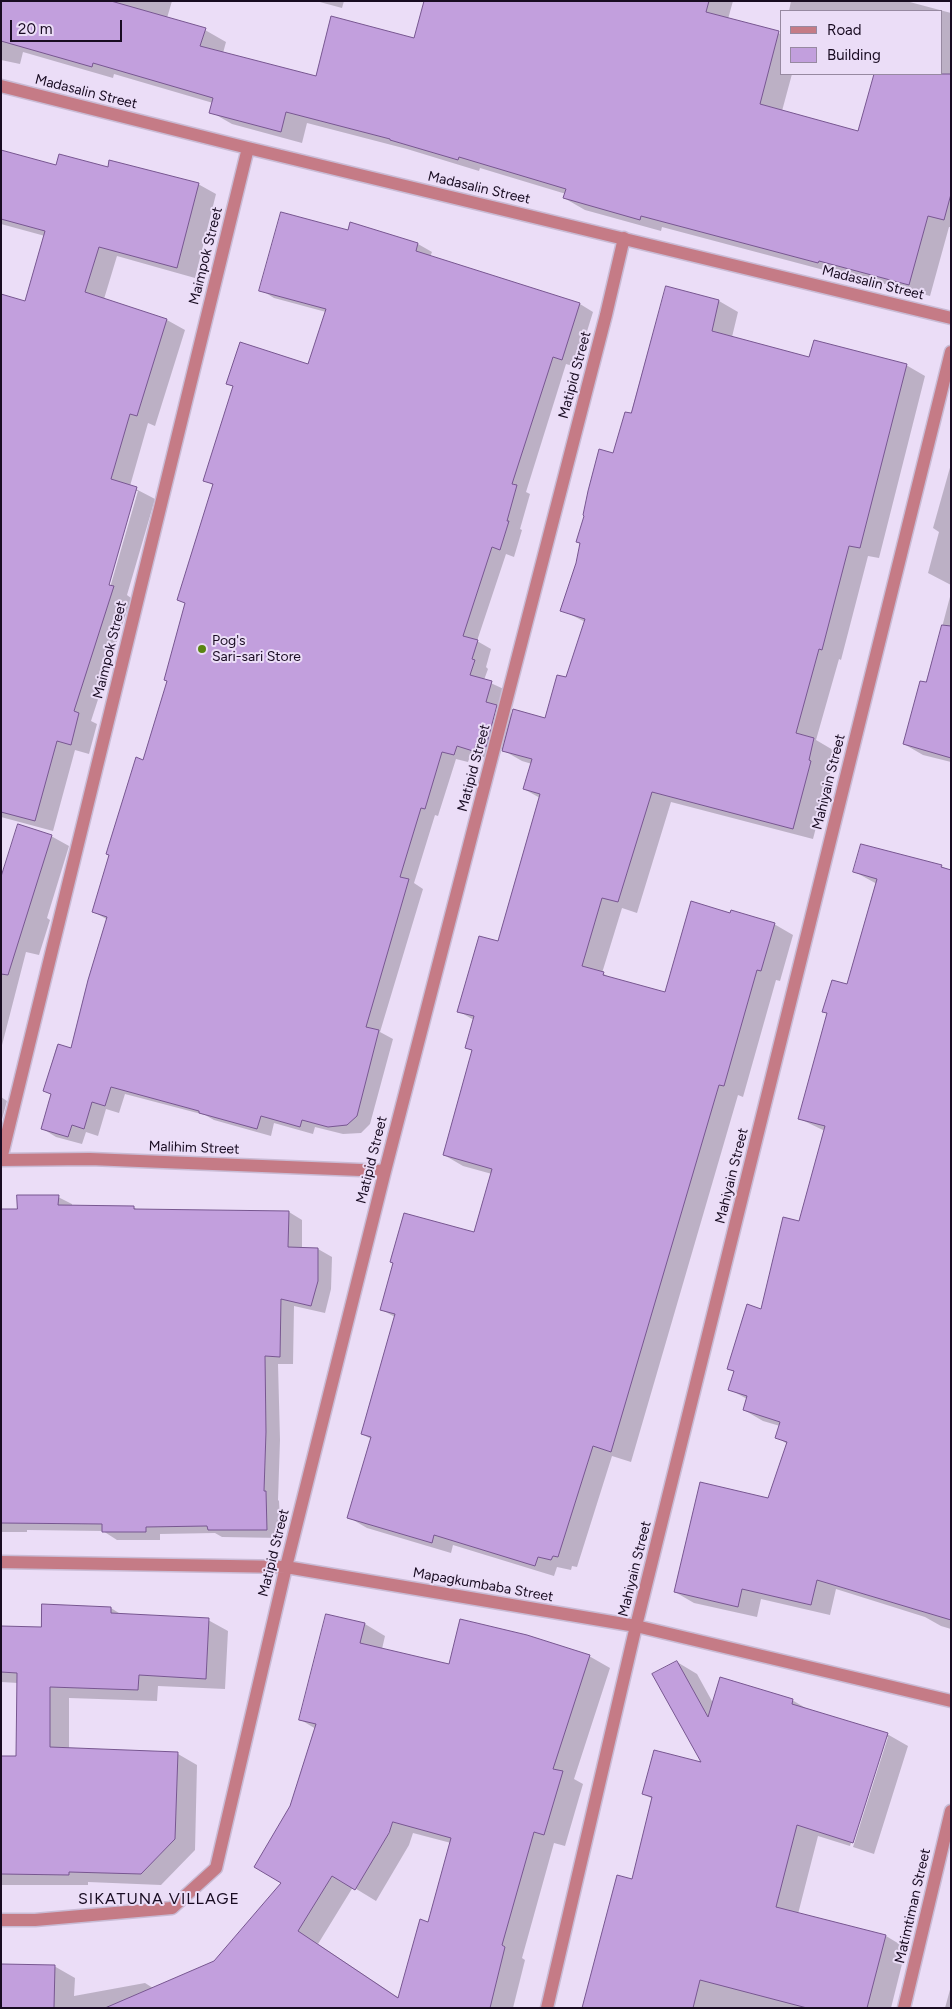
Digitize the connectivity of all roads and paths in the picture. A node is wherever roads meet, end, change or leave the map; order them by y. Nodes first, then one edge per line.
1 (1, 86) edge
2 (248, 148) junction
3 (624, 238) junction
4 (951, 318) edge
5 (951, 352) edge
6 (1, 1160) edge
7 (385, 1171) junction
8 (1, 1562) edge
9 (286, 1567) junction
10 (636, 1626) junction
11 (951, 1701) edge
12 (951, 1811) edge
13 (1, 1920) edge
14 (547, 2008) edge
15 (904, 2008) edge

1 - 2 street, Madasalin Street
2 - 3 street, Madasalin Street
2 - 6 street, Maimpok Street
3 - 4 street, Madasalin Street
3 - 7 street, Matipid Street
5 - 10 street, Mahiyain Street
6 - 7 street, Malihim Street
7 - 9 street, Matipid Street
8 - 9 street, Mapagkumbaba Street
9 - 10 street, Mapagkumbaba Street
9 - 13 street, Matipid Street
10 - 11 street, Mapagkumbaba Street
10 - 14 street, Mahiyain Street
12 - 15 street, Matimtiman Street

